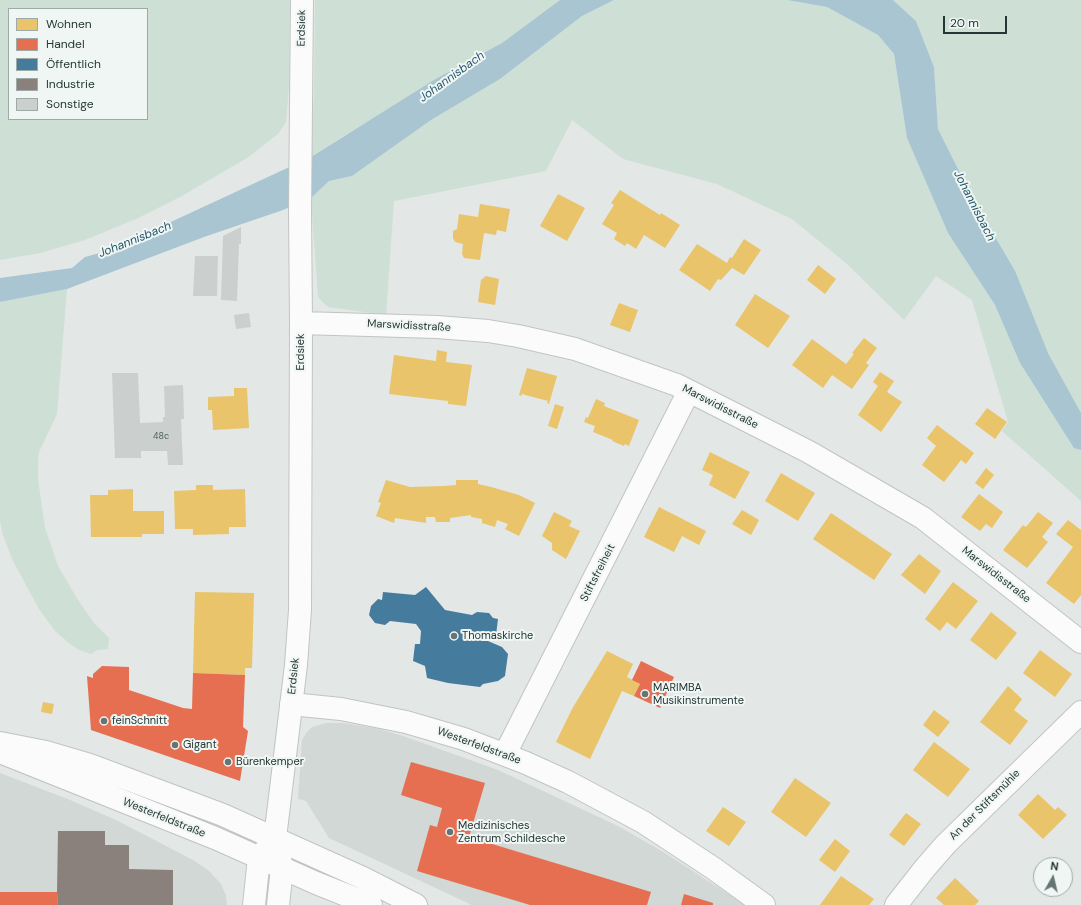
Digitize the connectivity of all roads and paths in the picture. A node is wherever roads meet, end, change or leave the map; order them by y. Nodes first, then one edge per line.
1 (302, 0) edge
2 (301, 323) junction
3 (689, 391) junction
4 (1081, 642) edge
5 (291, 704) junction
6 (1081, 712) edge
7 (0, 743) edge
8 (0, 752) edge
9 (505, 754) junction
10 (275, 838) junction
11 (259, 858) junction
12 (282, 868) junction
13 (254, 905) edge
14 (278, 905) edge
15 (366, 905) edge
16 (416, 905) edge
17 (764, 905) edge
18 (896, 905) edge

1 - 2 street, Erdsiek
2 - 3 street, Marswidisstraße
2 - 5 street, Erdsiek
3 - 4 street, Marswidisstraße
3 - 9 street, Stiftsfreiheit
5 - 9 street, Westerfeldstraße
5 - 10 street
6 - 18 street, An der Stiftsmühle
7 - 10 street, Westerfeldstraße
8 - 11 street, Westerfeldstraße
9 - 17 street, Westerfeldstraße
10 - 11 street
10 - 12 street
10 - 16 street, Westerfeldstraße
11 - 12 street, Westerfeldstraße
11 - 13 street
12 - 14 street
12 - 15 street, Westerfeldstraße

